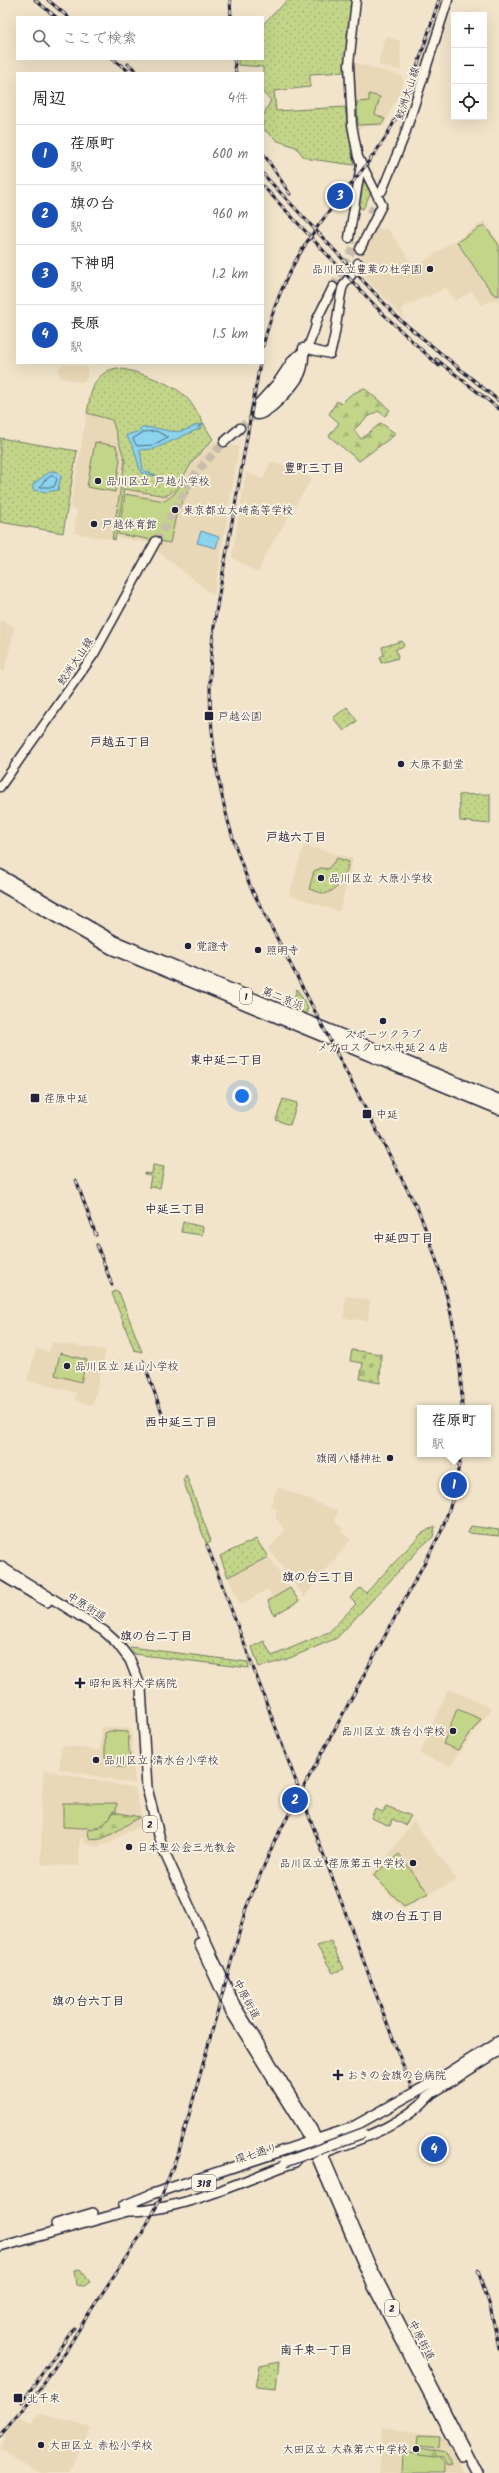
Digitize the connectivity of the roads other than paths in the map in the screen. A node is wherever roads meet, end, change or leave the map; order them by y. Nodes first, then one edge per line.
1 (356, 0) edge
2 (448, 0) edge
3 (361, 165) junction
4 (382, 191) tunnel mouth
5 (370, 214) tunnel mouth
6 (355, 243) junction
7 (358, 263) dead end
8 (333, 287) tunnel mouth
9 (303, 351) junction
10 (260, 410) tunnel mouth
11 (240, 428) tunnel mouth
12 (224, 442) tunnel mouth
13 (156, 541) tunnel mouth
14 (0, 787) edge
15 (0, 875) edge
16 (0, 885) edge
17 (499, 1100) edge
18 (499, 1109) edge
19 (0, 1566) edge
20 (0, 1574) edge
21 (499, 2041) edge
22 (499, 2051) edge
23 (435, 2081) junction
24 (430, 2095) junction
25 (362, 2131) junction
26 (313, 2141) junction
27 (319, 2154) junction
28 (127, 2208) junction
29 (0, 2241) edge
30 (0, 2247) edge
31 (471, 2473) edge
32 (477, 2473) edge

1 - 3 main road
2 - 4 main road, 鮫洲大山線
3 - 6 main road
3 - 6 main road
5 - 6 main road
7 - 9 main road
8 - 9 main road
9 - 9 main road
9 - 10 main road
11 - 12 main road
13 - 14 main road, 鮫洲大山線
15 - 17 highway, 第二京浜 / 1
16 - 18 highway, 第二京浜 / 1
19 - 26 main road, 中原街道 / 2
20 - 26 main road, 中原街道 / 2
21 - 23 main road, 環七通り / 318
22 - 24 main road, 環七通り / 318
23 - 25 main road, 環七通り / 318
23 - 26 main road
24 - 25 main road, 環七通り / 318
24 - 27 main road
25 - 28 main road, 環七通り / 318, bridge
26 - 27 main road, 中原街道 / 2
26 - 28 main road
27 - 28 main road
27 - 31 main road, 中原街道 / 2
27 - 32 main road, 中原街道 / 2
28 - 29 main road, 環七通り / 318
28 - 30 main road, 環七通り / 318

